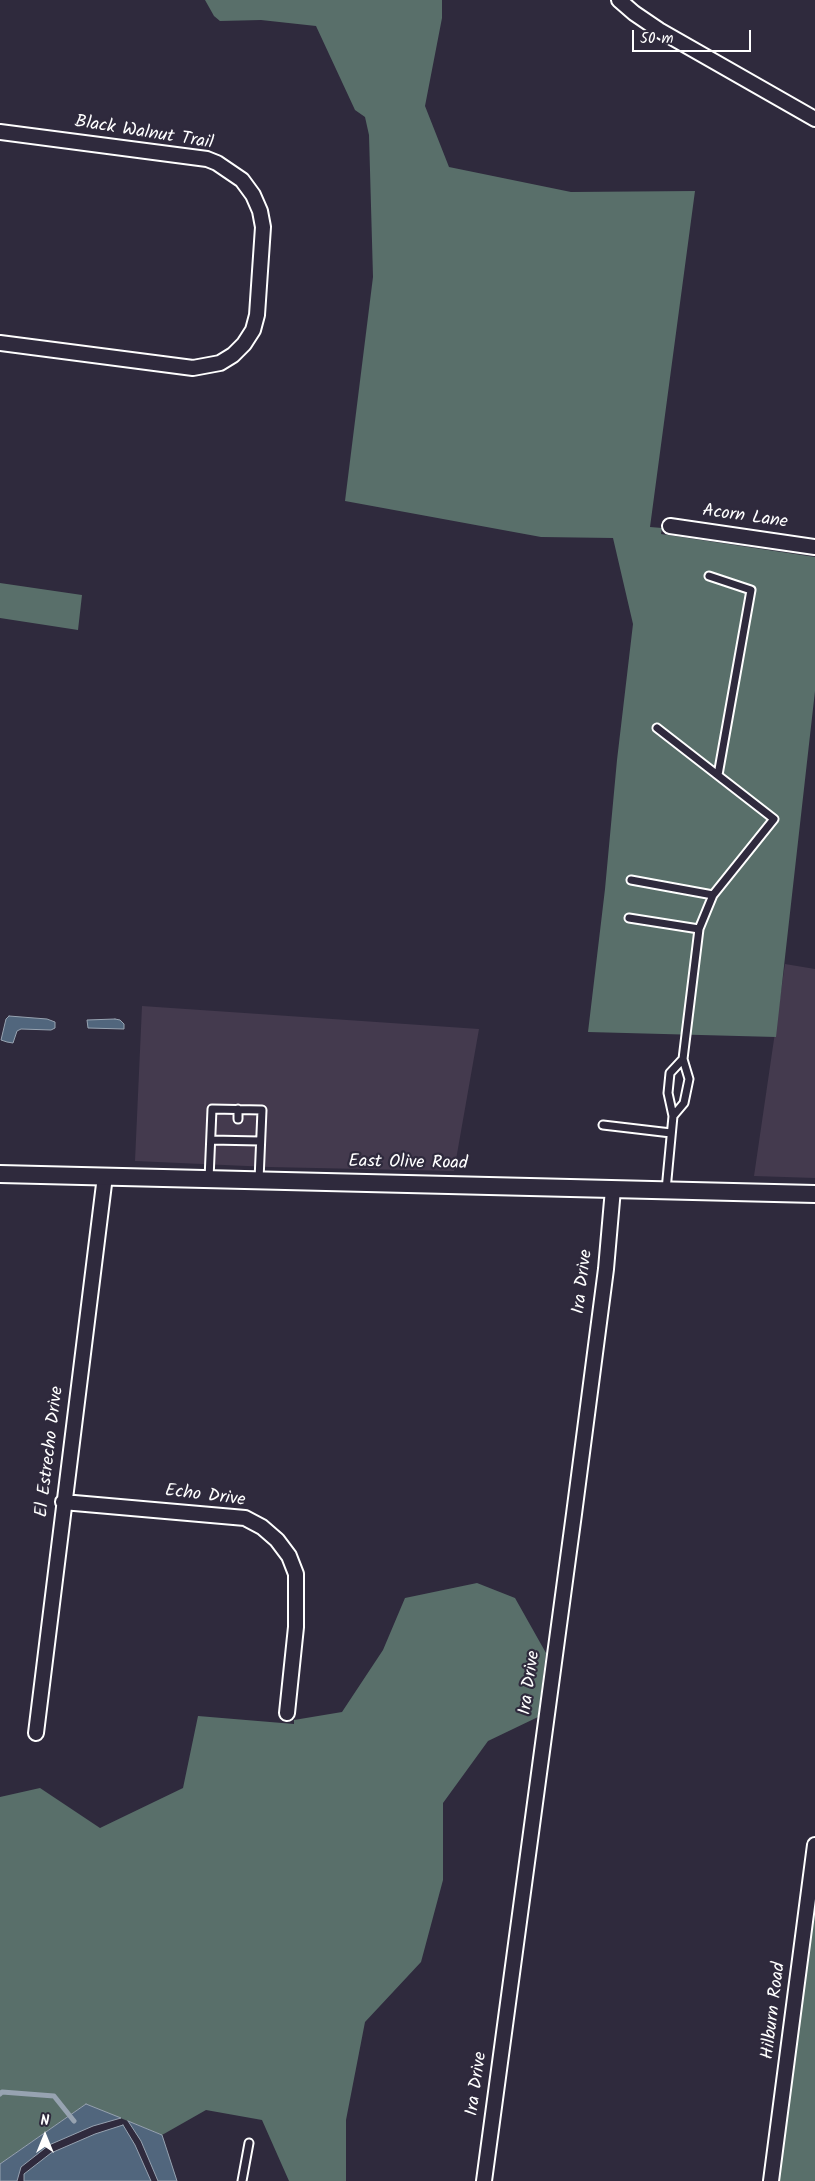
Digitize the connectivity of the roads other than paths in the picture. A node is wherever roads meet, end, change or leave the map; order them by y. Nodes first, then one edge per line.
1 (619, 0) edge
2 (815, 119) edge
3 (0, 132) edge
4 (0, 343) edge
5 (670, 526) dead end
6 (815, 547) edge
7 (710, 576) dead end
8 (657, 728) dead end
9 (718, 775) junction
10 (631, 880) dead end
11 (713, 895) junction
12 (630, 918) dead end
13 (698, 929) junction
14 (683, 1059) junction
15 (238, 1110) junction
16 (673, 1116) junction
17 (238, 1119) dead end
18 (603, 1125) dead end
19 (237, 1132) dead end
20 (671, 1133) junction
21 (211, 1140) junction
22 (237, 1141) junction
23 (260, 1141) junction
24 (0, 1174) edge
25 (105, 1176) junction
26 (209, 1179) junction
27 (259, 1180) junction
28 (613, 1189) junction
29 (666, 1191) junction
30 (815, 1194) edge
31 (63, 1502) junction
32 (287, 1713) dead end
33 (36, 1733) dead end
34 (815, 1845) edge
35 (249, 2143) dead end
36 (242, 2181) edge
37 (484, 2181) edge
38 (771, 2181) edge

1 - 2 street
3 - 4 street, Black Walnut Trail
5 - 6 street, Acorn Lane
7 - 9 lane
8 - 9 lane
9 - 11 lane
10 - 11 lane
11 - 13 lane
12 - 13 lane
13 - 14 lane
14 - 16 lane
14 - 16 lane
15 - 17 lane
15 - 21 lane
15 - 23 lane
16 - 20 lane
18 - 20 lane
19 - 22 lane
20 - 29 lane
21 - 22 lane
21 - 26 lane
22 - 23 lane
23 - 27 lane
24 - 25 street, East Olive Road
25 - 26 street, East Olive Road
25 - 31 street, El Estrecho Drive
26 - 27 street, East Olive Road
27 - 28 street, East Olive Road
28 - 29 street, East Olive Road
28 - 37 street, Ira Drive
29 - 30 street, East Olive Road
31 - 32 street, Echo Drive
31 - 33 street, El Estrecho Drive
34 - 38 street, Hilburn Road
35 - 36 lane

